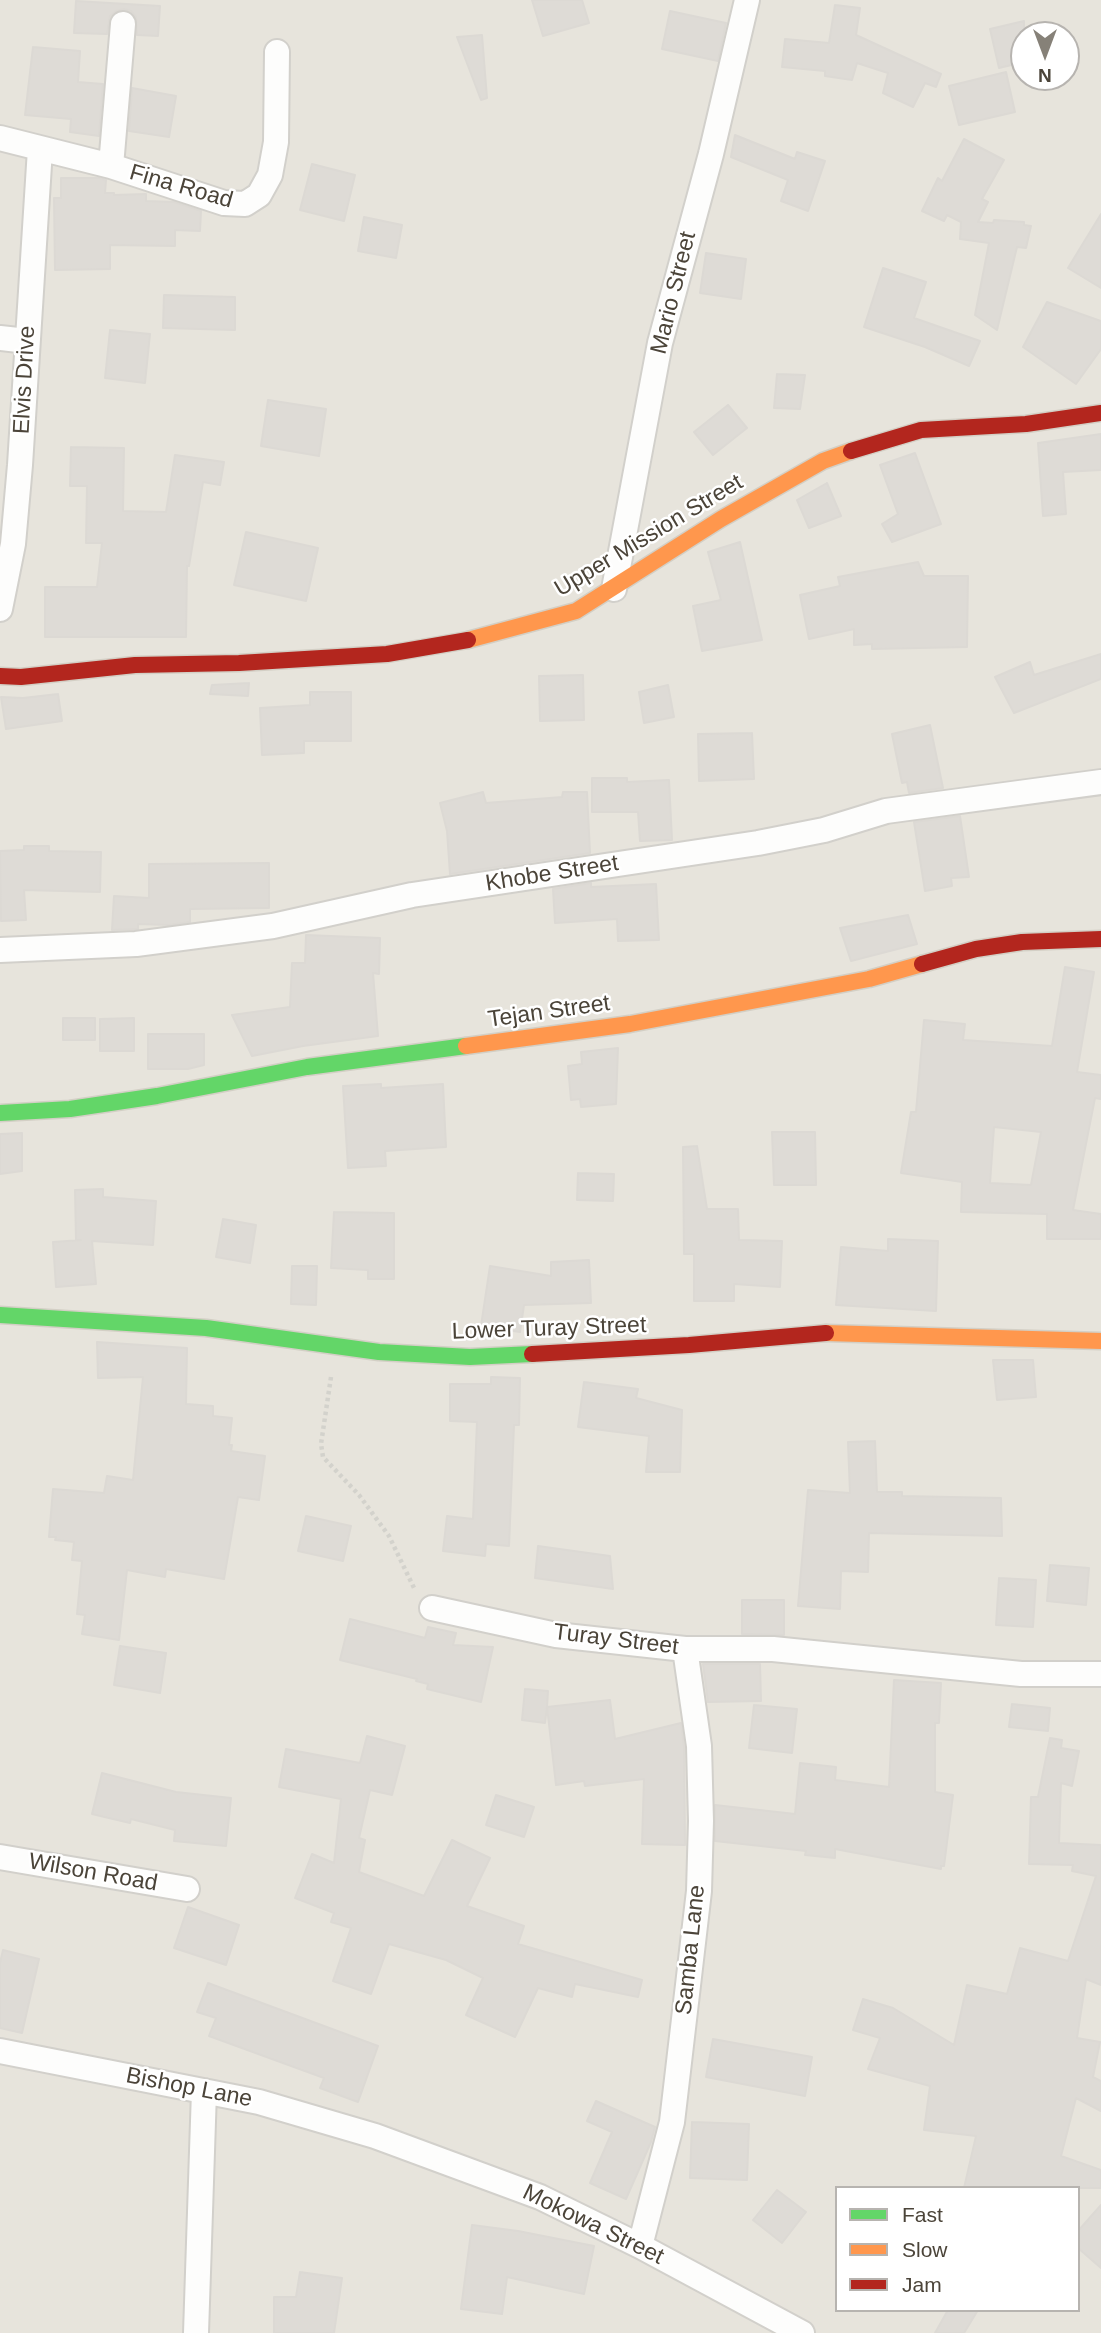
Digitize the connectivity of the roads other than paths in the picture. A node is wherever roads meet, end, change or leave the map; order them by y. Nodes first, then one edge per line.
1 (747, 0) edge
2 (123, 24) dead end
3 (277, 52) dead end
4 (0, 138) edge
5 (40, 149) junction
6 (111, 166) junction
7 (0, 338) edge
8 (27, 341) junction
9 (1101, 413) edge
10 (614, 589) junction
11 (0, 610) edge
12 (0, 676) edge
13 (1101, 782) edge
14 (1101, 939) edge
15 (0, 950) edge
16 (0, 1113) edge
17 (0, 1315) edge
18 (1101, 1340) edge
19 (432, 1608) road end
20 (685, 1649) junction
21 (1101, 1674) edge
22 (0, 1857) edge
23 (187, 1889) dead end
24 (0, 2052) edge
25 (204, 2091) junction
26 (375, 2136) joint
27 (640, 2246) junction
28 (196, 2333) edge
29 (802, 2333) edge

1 - 10 street, Mario Street
2 - 6 street
3 - 6 street, Fina Road
4 - 5 street, Fina Road
5 - 6 street, Fina Road
5 - 8 street, Elvis Drive
7 - 8 street
8 - 11 street, Elvis Drive
9 - 10 street, Upper Mission Street
10 - 12 street, Upper Mission Street
13 - 15 street, Khobe Street
14 - 16 street, Tejan Street
17 - 18 street, Lower Turay Street
19 - 20 street, Turay Street
20 - 21 street, Turay Street
20 - 27 street, Samba Lane
22 - 23 street, Wilson Road
24 - 25 street, Bishop Lane
25 - 26 street, Bishop Lane
25 - 28 street
26 - 27 street, Mokowa Street
27 - 29 street, Mokowa Street

